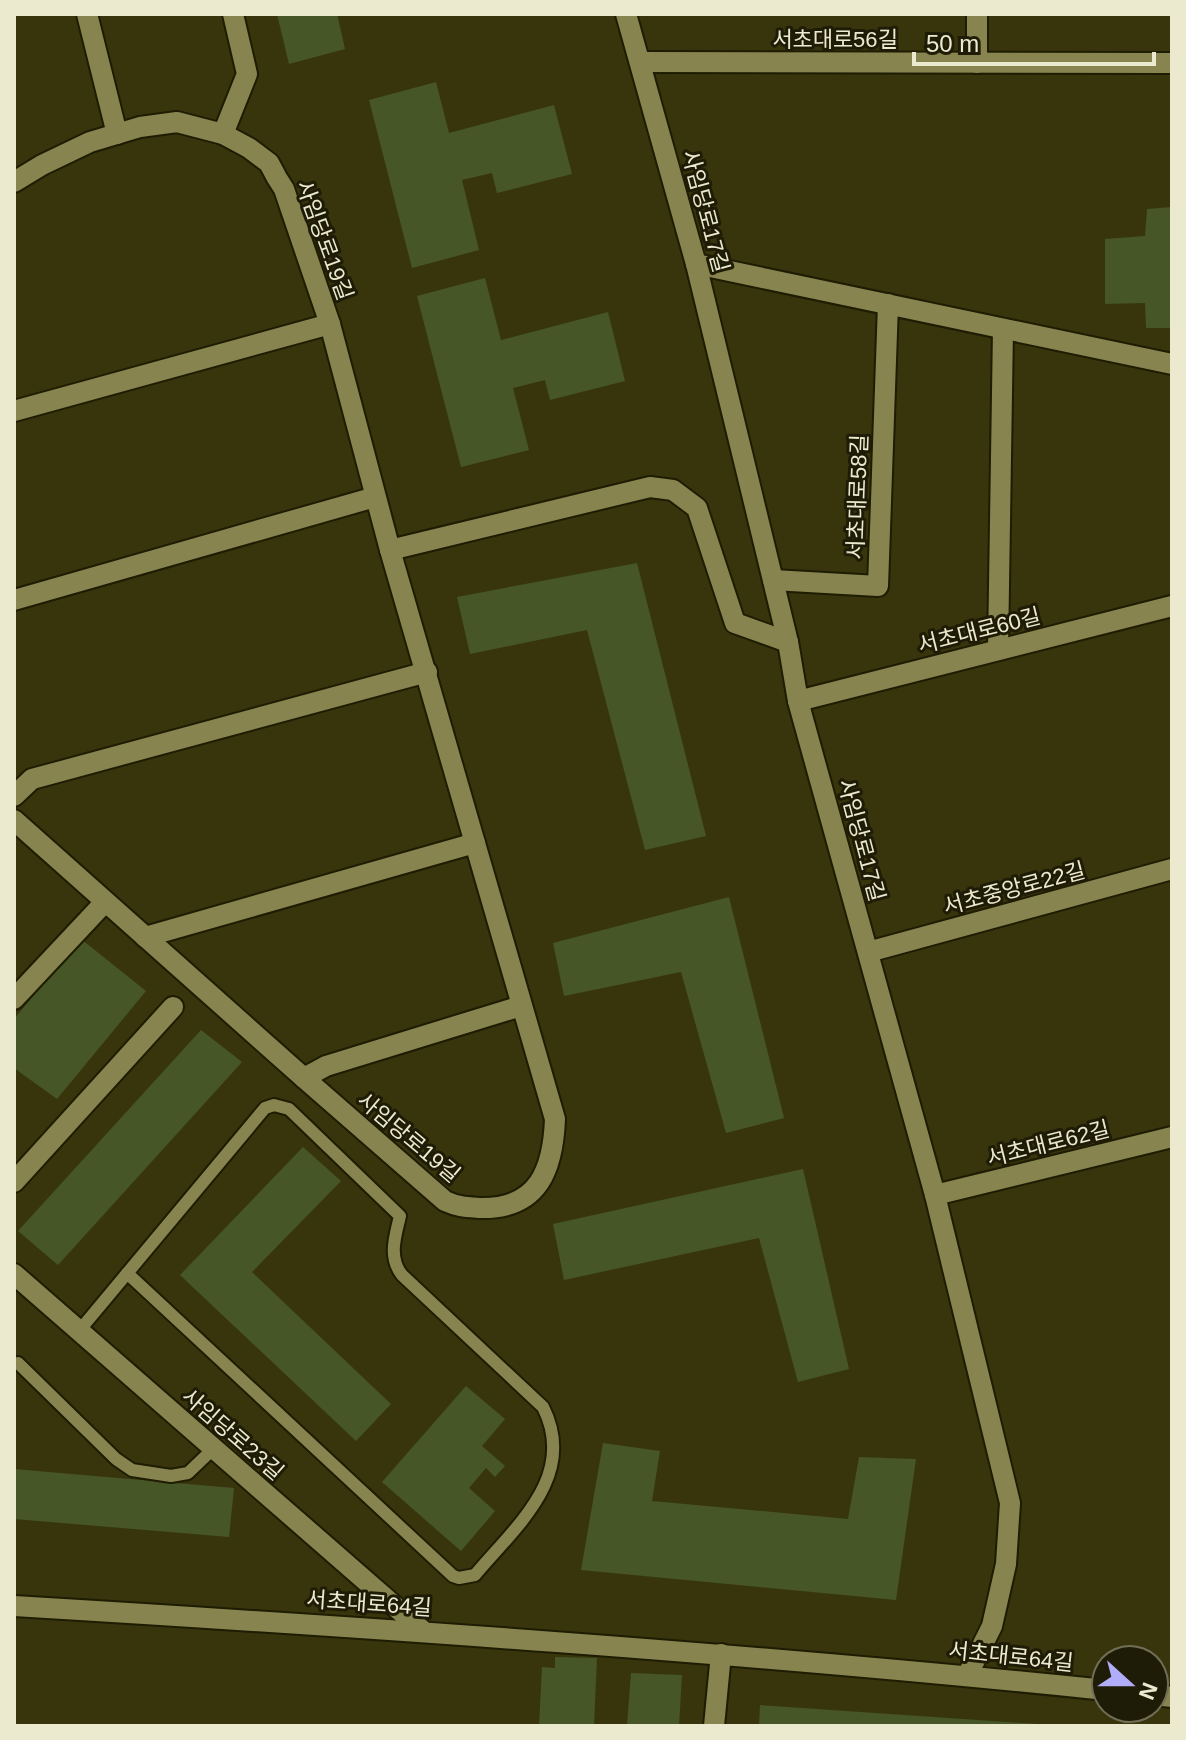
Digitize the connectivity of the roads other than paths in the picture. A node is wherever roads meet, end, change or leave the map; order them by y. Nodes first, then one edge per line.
1 (87, 14) edge
2 (233, 14) edge
3 (626, 14) edge
4 (977, 14) edge
5 (642, 62) junction
6 (977, 63) junction
7 (1172, 63) edge
8 (117, 134) junction
9 (223, 134) junction
10 (14, 182) edge
11 (696, 264) junction
12 (888, 304) junction
13 (330, 324) junction
14 (1003, 329) junction
15 (1172, 364) edge
16 (14, 411) edge
17 (375, 497) junction
18 (390, 550) junction
19 (773, 580) junction
20 (14, 600) edge
21 (1172, 606) edge
22 (788, 642) junction
23 (998, 650) junction
24 (427, 672) junction
25 (798, 701) junction
26 (14, 796) edge
27 (14, 820) edge
28 (475, 843) junction
29 (1172, 869) edge
30 (105, 902) junction
31 (145, 937) junction
32 (868, 952) junction
33 (14, 999) edge
34 (521, 1006) junction
35 (173, 1007) dead end
36 (304, 1078) junction
37 (1172, 1137) edge
38 (14, 1182) edge
39 (935, 1195) junction
40 (127, 1273) junction
41 (14, 1274) edge
42 (79, 1331) junction
43 (18, 1363) dead end
44 (213, 1449) junction
45 (14, 1606) edge
46 (422, 1630) junction
47 (721, 1654) junction
48 (967, 1676) junction
49 (1090, 1688) edge
50 (714, 1726) edge

1 - 8 street
2 - 9 street
3 - 5 street, 사임당로17길
4 - 6 street
5 - 6 street, 서초대로56길
5 - 11 street, 사임당로17길
6 - 7 street, 서초대로56길
8 - 9 street, 사임당로19길
8 - 10 street, 사임당로19길
9 - 13 street, 사임당로19길
11 - 12 street
11 - 19 street, 사임당로17길
12 - 14 street
12 - 19 street, 서초대로58길
13 - 16 street, 사임당로19길
13 - 17 street, 사임당로19길
14 - 15 street
14 - 23 street
17 - 18 street, 사임당로19길
17 - 20 street
18 - 22 street
18 - 24 street, 사임당로19길
19 - 22 street, 사임당로17길
21 - 23 street, 서초대로60길
22 - 25 street, 사임당로17길
23 - 25 street, 서초대로60길
24 - 26 street
24 - 28 street, 사임당로19길
25 - 32 street, 사임당로17길
27 - 30 street, 사임당로19길
28 - 31 street
28 - 34 street, 사임당로19길
29 - 32 street, 서초중앙로22길
30 - 31 street, 사임당로19길
30 - 33 street
31 - 36 street, 사임당로19길
32 - 39 street, 사임당로17길
34 - 36 street, 사임당로19길
34 - 36 street, 사임당로19길
35 - 38 street
37 - 39 street, 서초대로62길
39 - 48 street, 사임당로17길
40 - 40 lane
40 - 42 lane
41 - 42 street, 사임당로23길
42 - 44 street, 사임당로23길
43 - 44 lane
44 - 46 street, 사임당로23길
45 - 46 street, 서초대로64길
46 - 47 street, 서초대로64길
47 - 48 street, 서초대로64길
47 - 50 street
48 - 49 street, 서초대로64길

